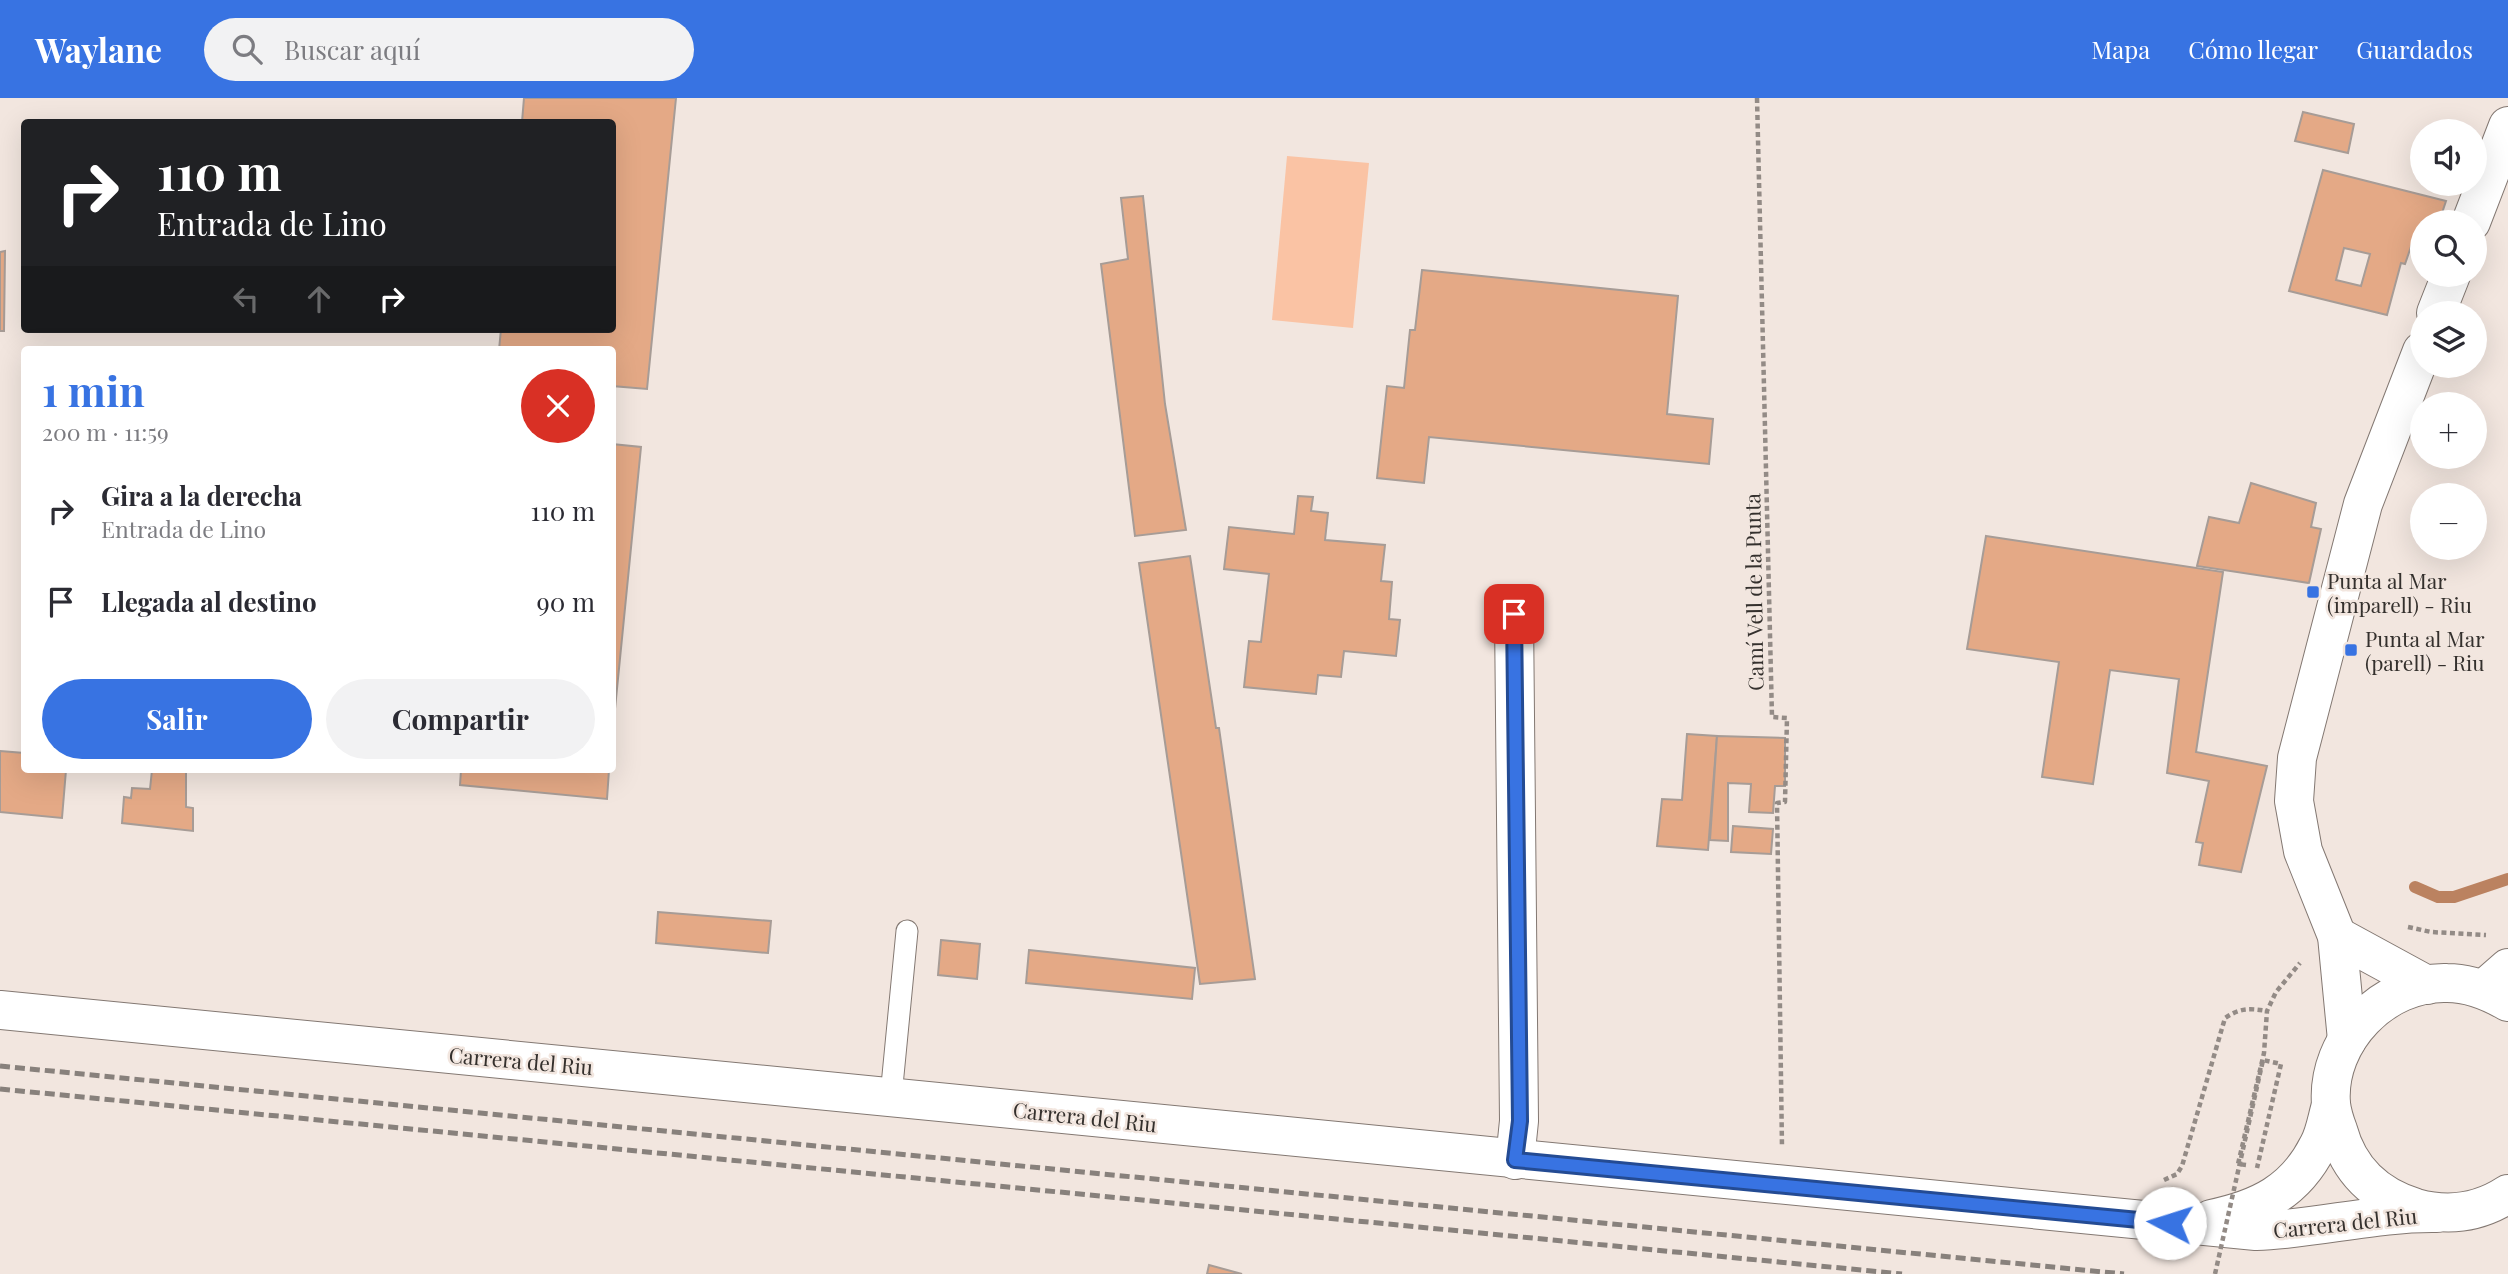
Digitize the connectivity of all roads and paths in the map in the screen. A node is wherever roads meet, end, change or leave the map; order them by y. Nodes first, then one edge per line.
1 (1757, 98) edge
2 (2508, 126) edge
3 (2476, 210) edge
4 (2412, 378) edge
5 (1514, 614) dead end
6 (2405, 926) dead end
7 (907, 931) dead end
8 (2337, 936) junction
9 (2302, 960) dead end
10 (2498, 974) edge
11 (2427, 985) junction
12 (0, 1010) edge
13 (2267, 1011) junction
14 (2347, 1040) junction
15 (891, 1096) junction
16 (2331, 1105) junction
17 (1769, 1146) dead end
18 (1515, 1160) junction
19 (2158, 1181) dead end
20 (2504, 1200) edge
21 (2437, 1213) junction
22 (2170, 1223) junction
23 (2215, 1274) edge

1 - 17 path, Camí Vell de la Punta
2 - 3 street
4 - 8 street
5 - 18 street
6 - 10 path
7 - 15 lane
8 - 11 street
8 - 14 street
9 - 13 path
10 - 11 street
11 - 14 street
12 - 15 street, Carrera del Riu
13 - 19 path
13 - 23 path, bridge
14 - 16 street
15 - 18 street, Carrera del Riu
16 - 21 street
16 - 22 street, Carrera del Riu
18 - 22 street, Carrera del Riu
20 - 21 street, Carrera del Riu
21 - 22 street, Carrera del Riu

